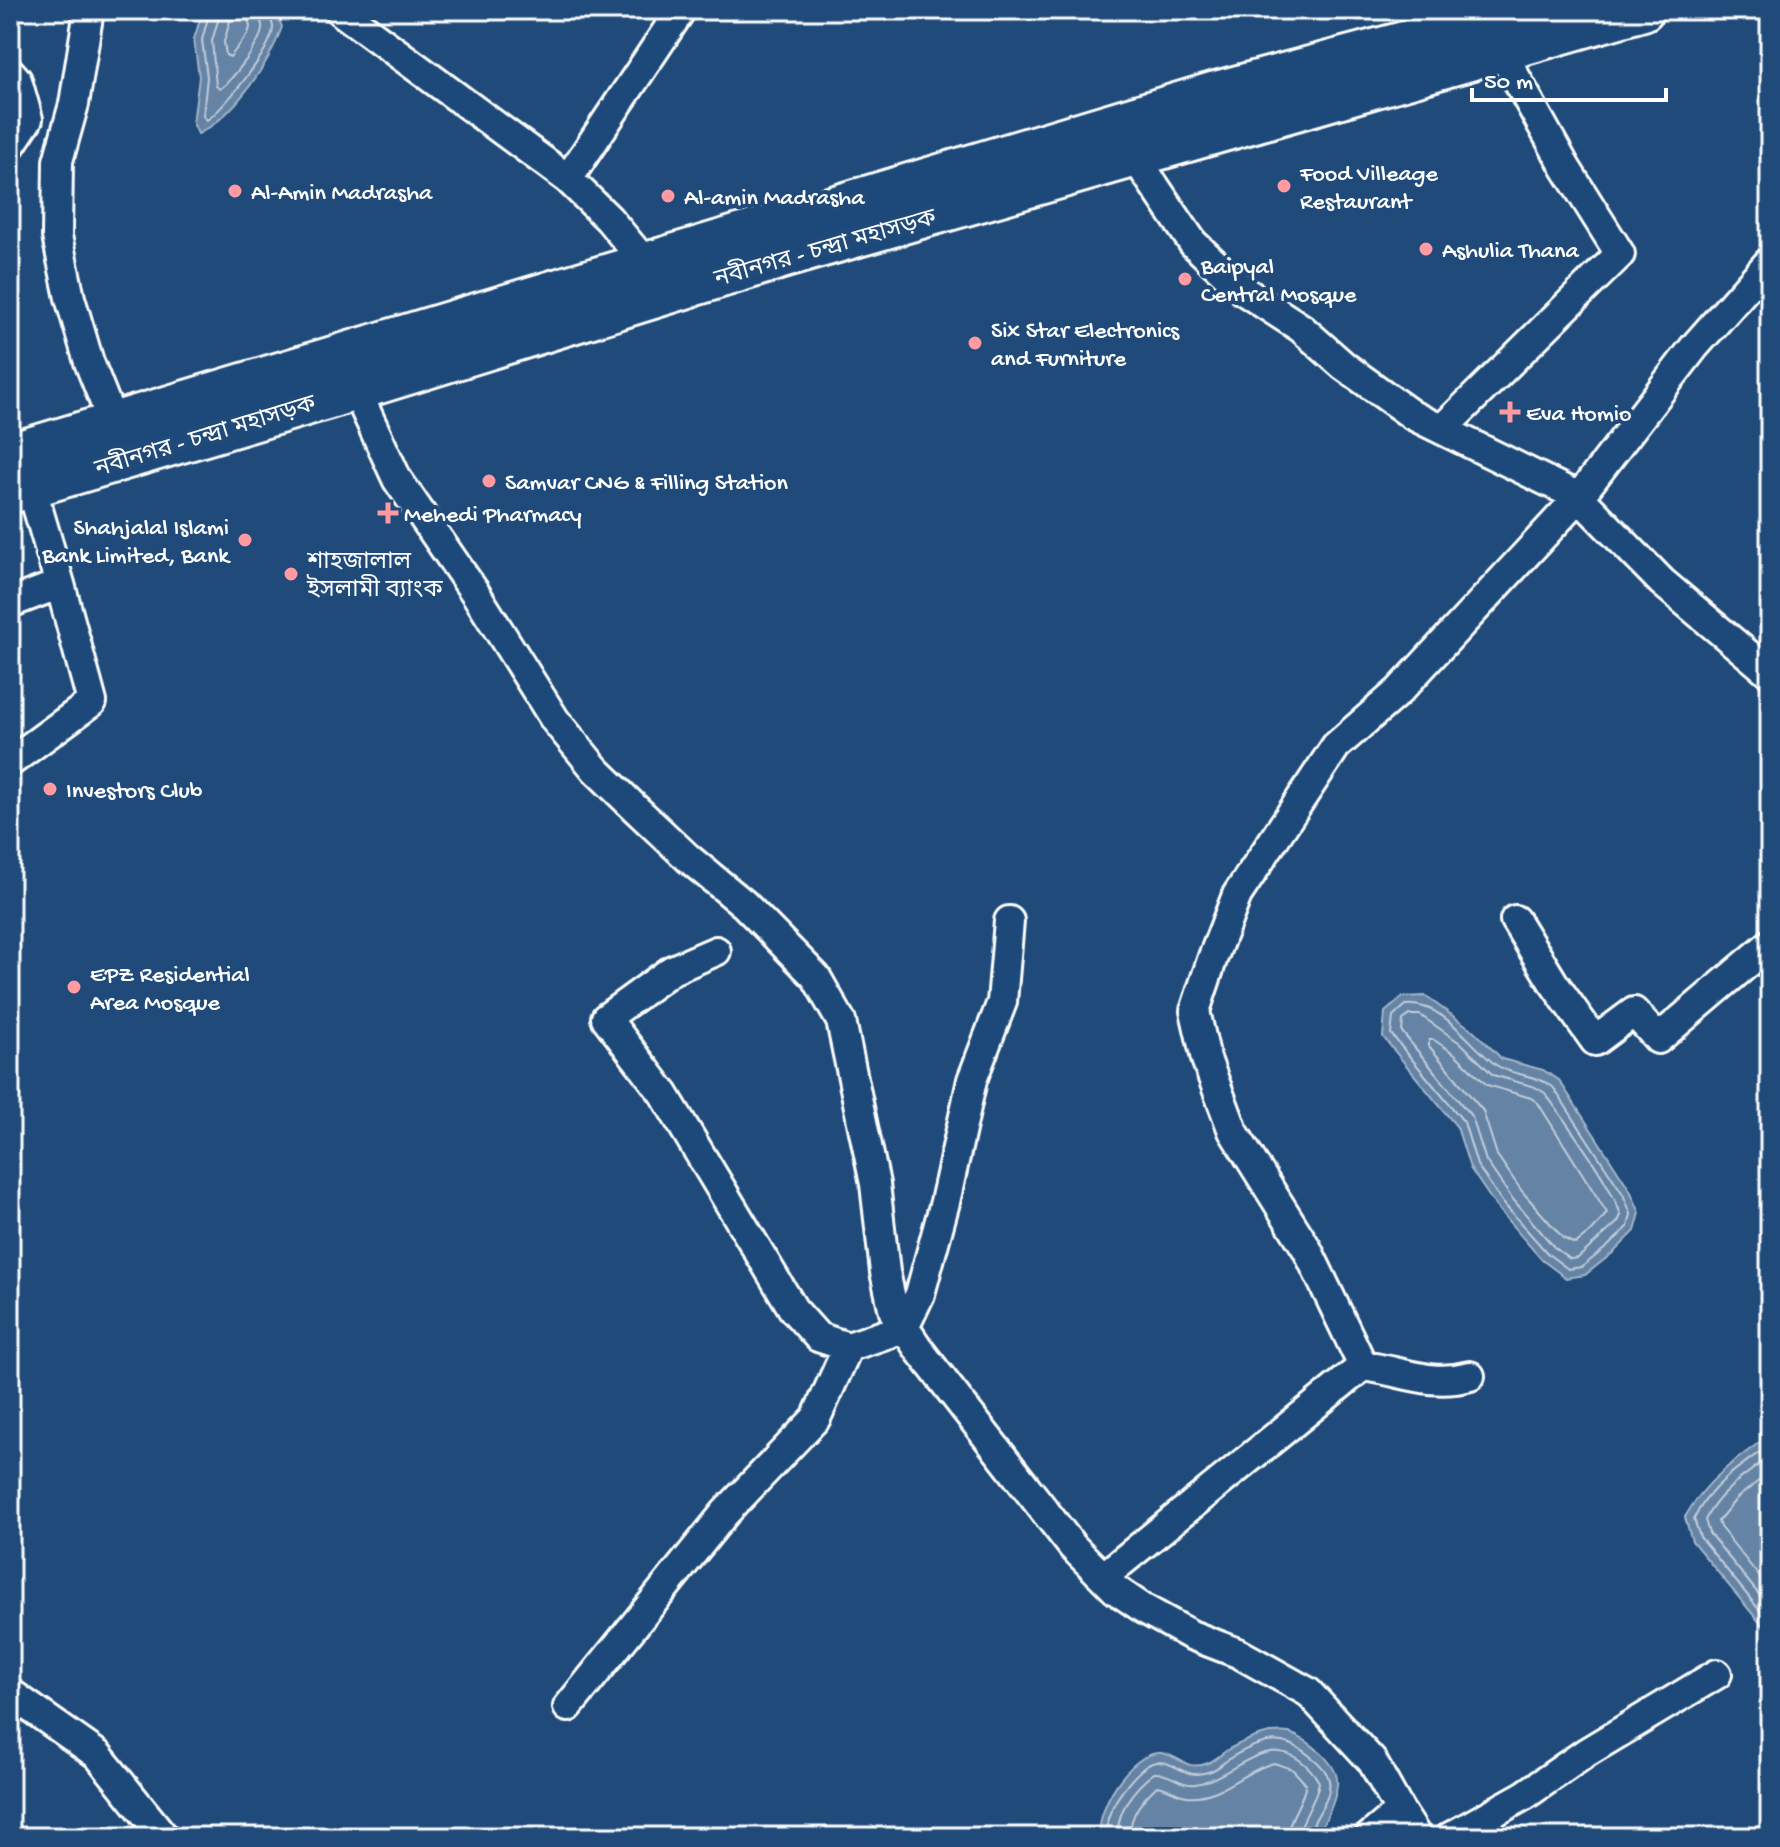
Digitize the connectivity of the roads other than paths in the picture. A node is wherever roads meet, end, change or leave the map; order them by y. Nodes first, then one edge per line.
1 (89, 10) edge
2 (339, 10) edge
3 (681, 10) edge
4 (1643, 10) edge
5 (1504, 22) edge
6 (10, 72) edge
7 (10, 146) edge
8 (1135, 157) junction
9 (568, 179) junction
10 (1770, 261) edge
11 (647, 265) junction
12 (356, 390) junction
13 (114, 425) junction
14 (1442, 429) junction
15 (17, 478) edge
16 (1579, 497) junction
17 (60, 584) junction
18 (10, 603) edge
19 (1770, 673) edge
20 (10, 762) edge
21 (1515, 920) dead end
22 (1009, 921) dead end
23 (1770, 944) edge
24 (716, 951) dead end
25 (904, 1328) junction
26 (848, 1347) junction
27 (1363, 1366) junction
28 (1470, 1376) dead end
29 (1103, 1577) junction
30 (1717, 1674) dead end
31 (10, 1693) edge
32 (568, 1707) dead end
33 (1400, 1811) junction
34 (164, 1837) edge
35 (1369, 1837) edge
36 (1417, 1837) edge
37 (1450, 1837) edge

1 - 13 street
2 - 9 street
3 - 9 street
4 - 5 highway, নবীনগর - চন্দ্রা মহাসড়ক
5 - 8 highway, নবীনগর - চন্দ্রা মহাসড়ক
5 - 11 highway, নবীনগর - চন্দ্রা মহাসড়ক
5 - 14 street
6 - 7 street
8 - 12 highway, নবীনগর - চন্দ্রা মহাসড়ক
8 - 14 street
9 - 11 street
10 - 16 street
11 - 13 highway, নবীনগর - চন্দ্রা মহাসড়ক
12 - 15 highway, নবীনগর - চন্দ্রা মহাসড়ক
12 - 25 street
13 - 15 highway, নবীনগর - চন্দ্রা মহাসড়ক
14 - 16 street
15 - 17 street
16 - 19 street
16 - 27 street
17 - 18 street
17 - 20 street
21 - 23 street
22 - 25 street
24 - 26 street
25 - 26 street
25 - 29 street
26 - 32 street
27 - 28 street
27 - 29 street
29 - 33 street
30 - 37 street
31 - 34 street
33 - 35 street
33 - 36 street

